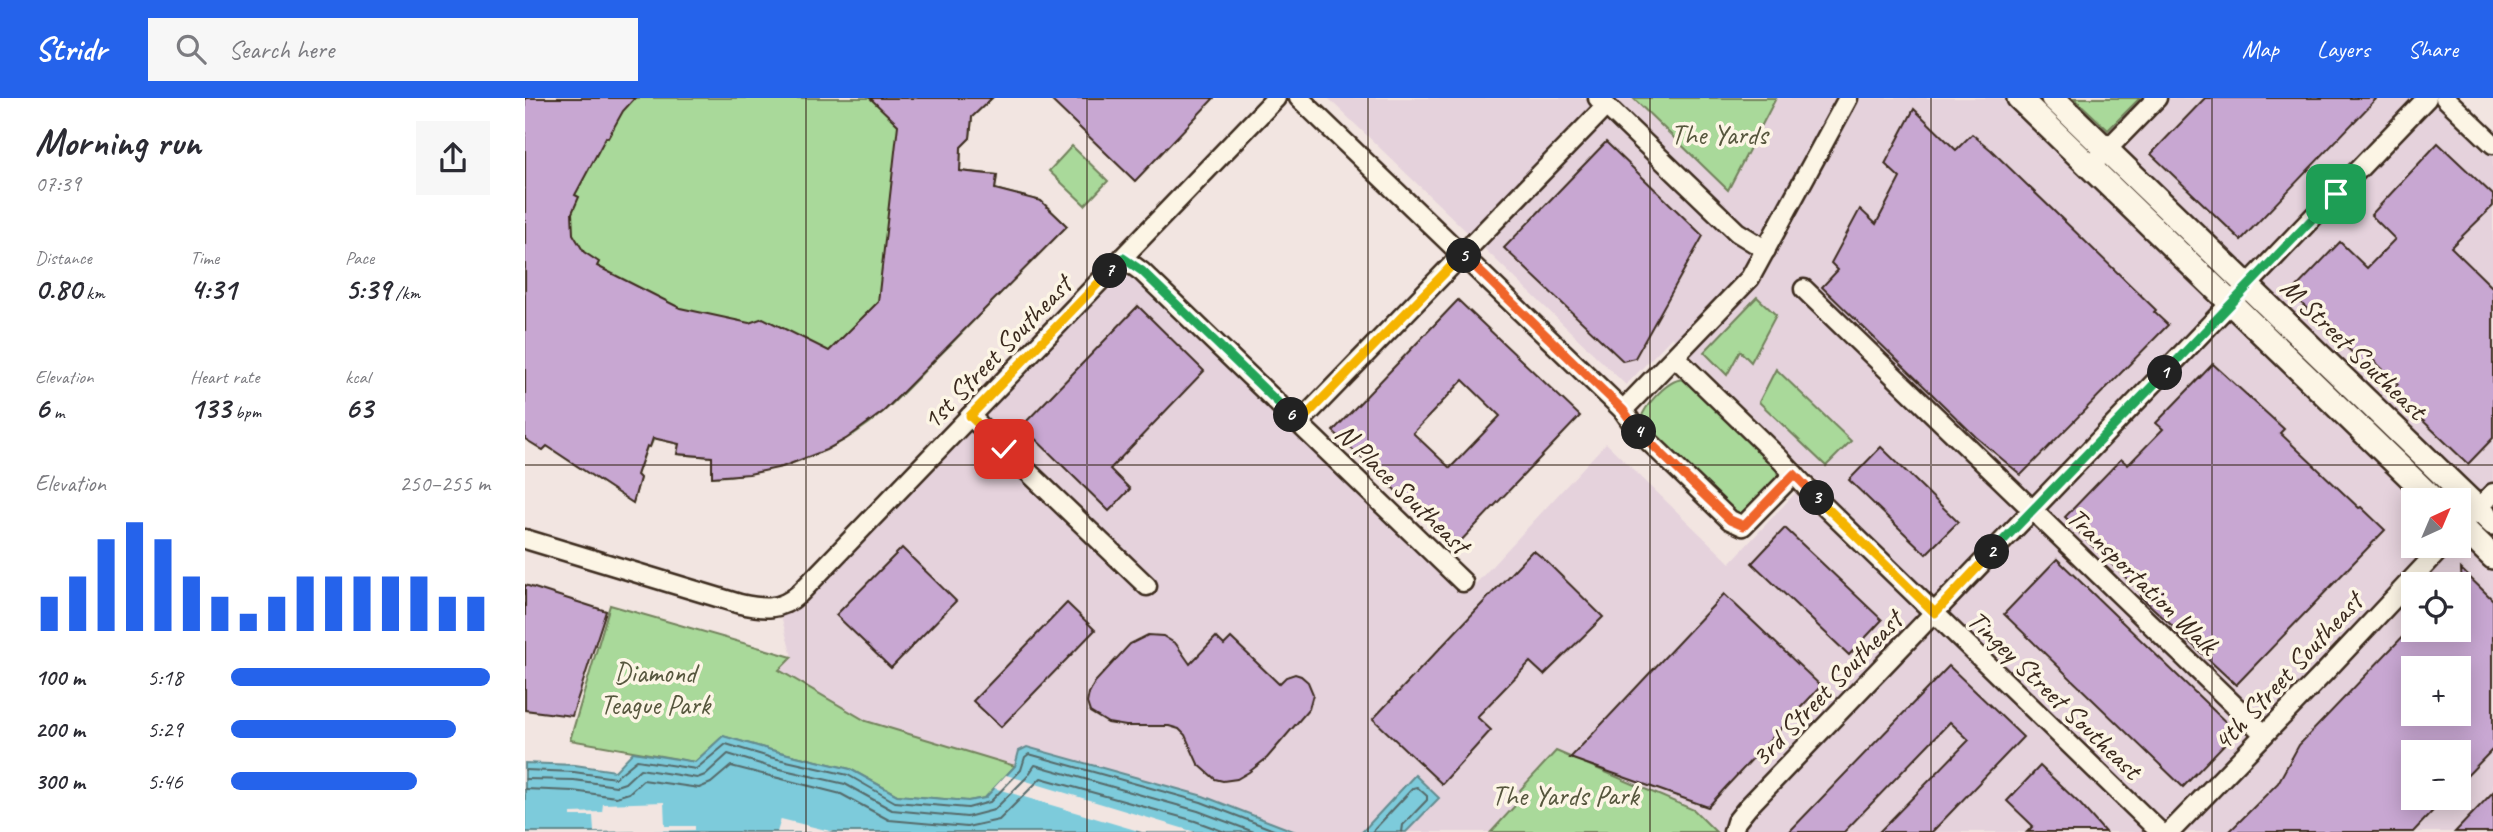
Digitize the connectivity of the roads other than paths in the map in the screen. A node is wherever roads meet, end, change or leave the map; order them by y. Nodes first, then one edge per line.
1 (1276, 98) edge
2 (1300, 98) edge
3 (1848, 98) edge
4 (2019, 98) edge
5 (2053, 98) edge
6 (2157, 98) edge
7 (2427, 98) edge
8 (2445, 98) edge
9 (1602, 102) edge
10 (2493, 144) edge
11 (2107, 149) junction
12 (2090, 167) junction
13 (1766, 250) junction
14 (1462, 255) junction
15 (1123, 258) junction
16 (2248, 286) junction
17 (1804, 289) dead end
18 (2232, 304) junction
19 (1675, 357) junction
20 (1623, 410) junction
21 (970, 416) junction
22 (1299, 423) junction
23 (1794, 474) junction
24 (2422, 488) edge
25 (2488, 508) edge
26 (2032, 510) junction
27 (2471, 519) edge
28 (2471, 536) edge
29 (525, 539) edge
30 (2493, 557) edge
31 (2432, 558) edge
32 (1463, 582) dead end
33 (1147, 586) dead end
34 (1935, 613) junction
35 (2264, 734) junction
36 (1734, 832) edge
37 (2160, 832) edge
38 (2170, 832) edge

1 - 15 street, 1st Street Southeast
2 - 14 street
3 - 13 street
4 - 12 main road, M Street Southeast
5 - 11 main road, M Street Southeast
6 - 11 street
7 - 16 street, 3rd Street Southeast
8 - 10 street
9 - 13 street
9 - 14 street
11 - 12 street
11 - 16 main road, M Street Southeast
12 - 18 main road, M Street Southeast
13 - 19 street
14 - 20 street
14 - 22 street
15 - 21 street, 1st Street Southeast
15 - 22 street, N Place Southeast
16 - 18 street, 3rd Street Southeast
16 - 25 main road, M Street Southeast
17 - 26 street, Transportation Walk
18 - 24 main road, M Street Southeast
18 - 26 street, 3rd Street Southeast
19 - 20 street
19 - 23 street, Tingey Street Southeast
20 - 23 street
21 - 29 street, 1st Street Southeast
21 - 33 street
22 - 32 street, N Place Southeast
23 - 34 street, Tingey Street Southeast
25 - 27 street
26 - 34 street, 3rd Street Southeast
26 - 35 street, Transportation Walk
28 - 30 main road
31 - 35 street, 4th Street Southeast
34 - 36 street, 3rd Street Southeast
34 - 37 street, Tingey Street Southeast
35 - 38 street, 4th Street Southeast

